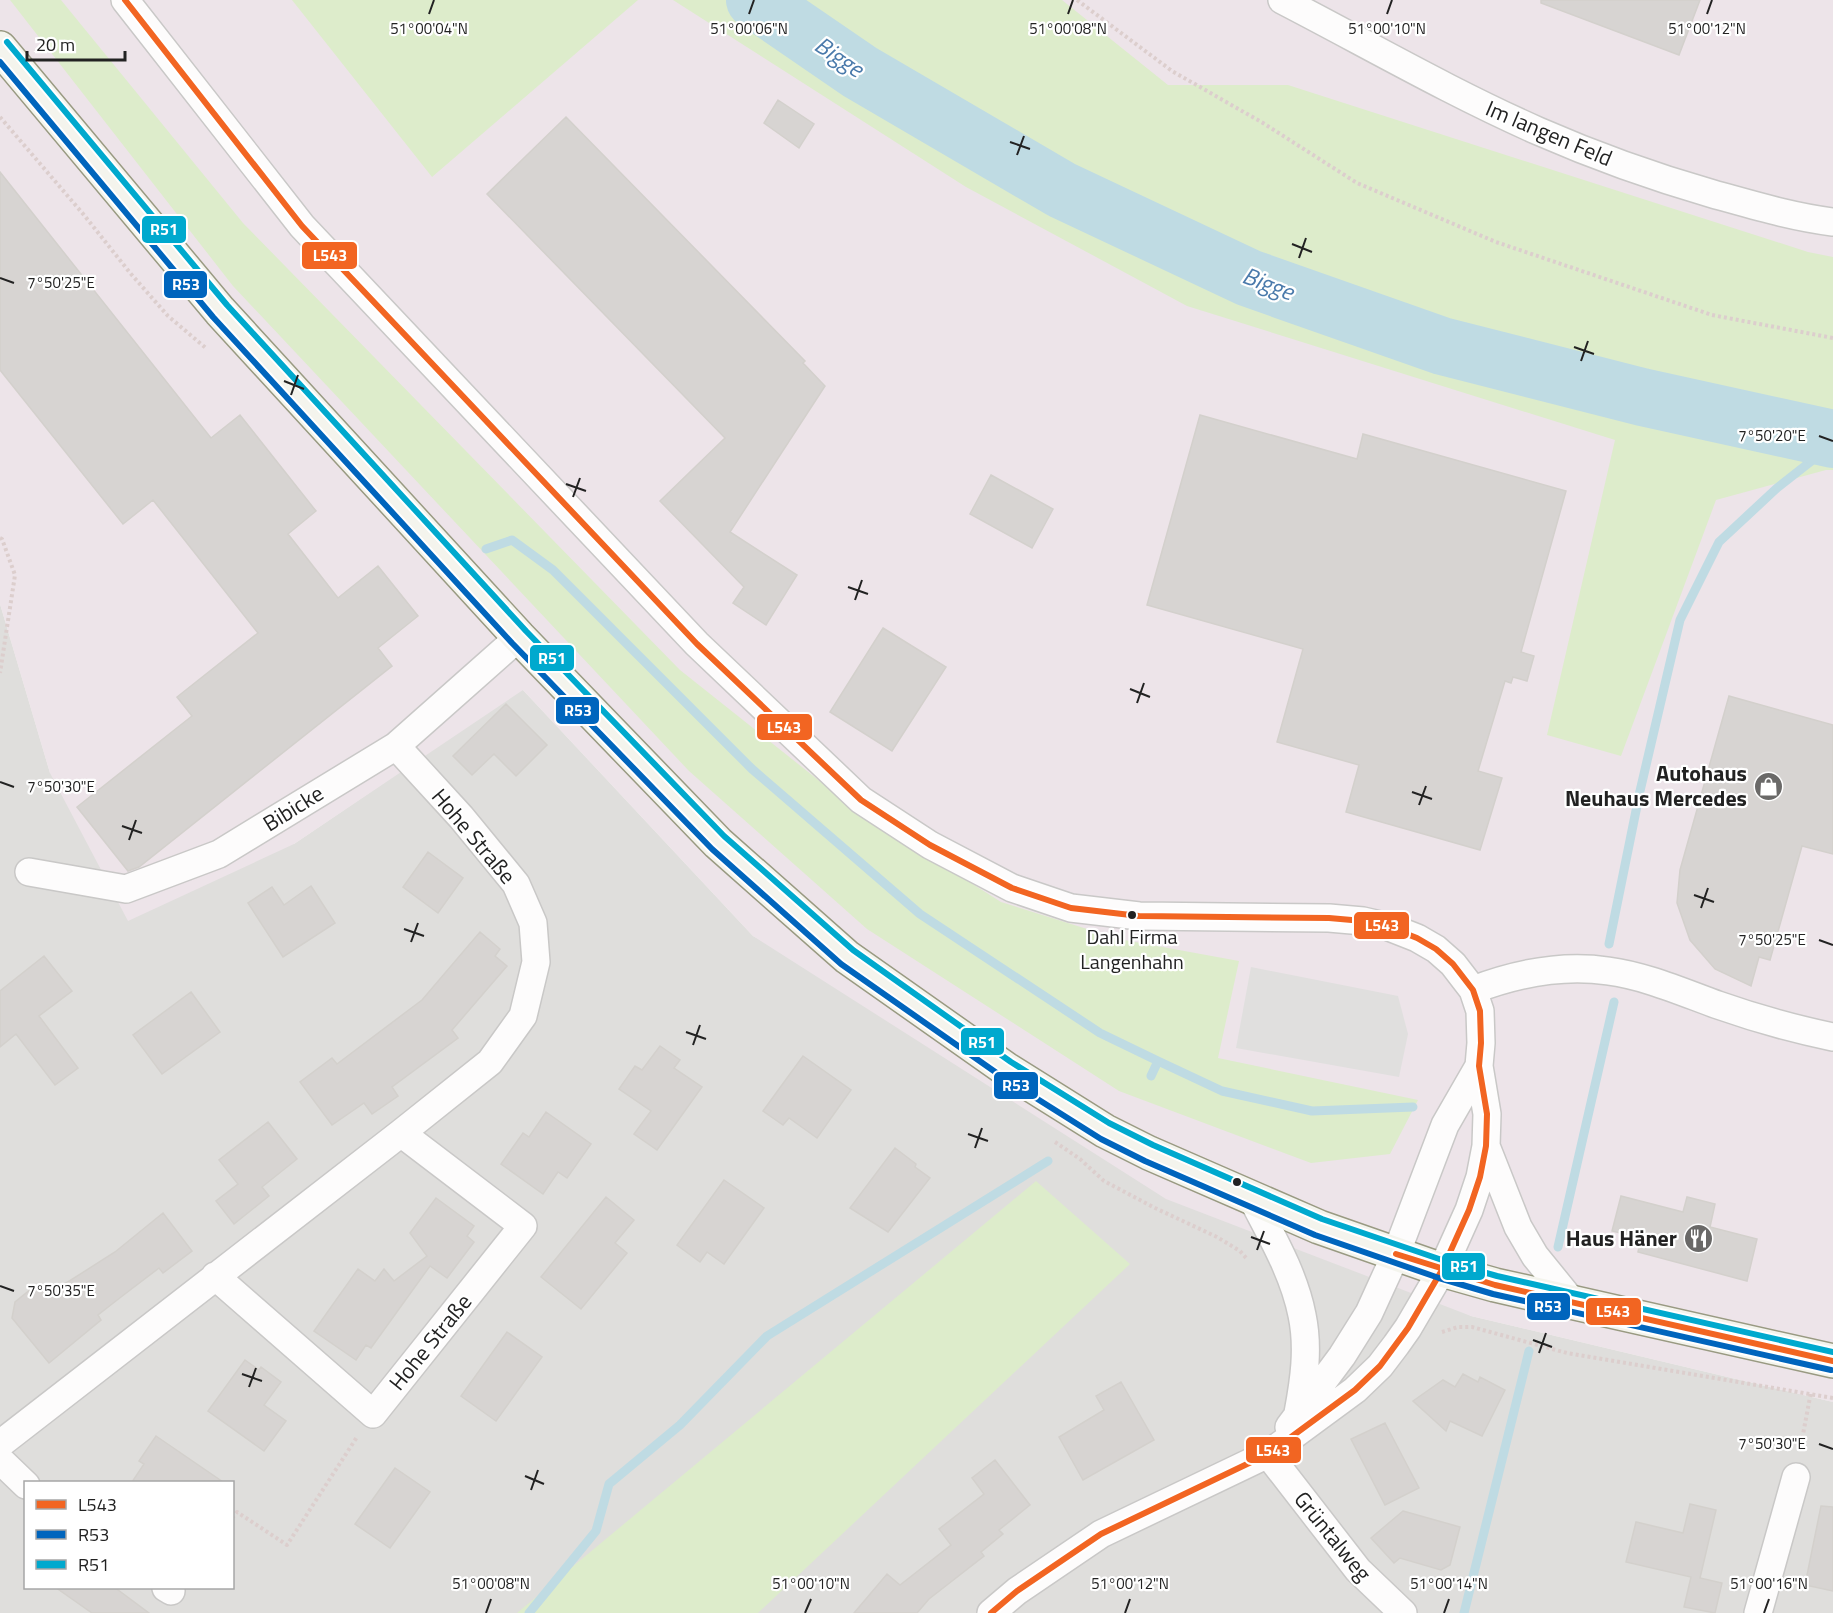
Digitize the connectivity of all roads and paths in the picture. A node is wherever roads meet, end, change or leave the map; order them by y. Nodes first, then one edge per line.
1 (125, 0) edge
2 (1077, 0) edge
3 (1282, 0) edge
4 (0, 48) edge
5 (0, 117) edge
6 (1833, 222) edge
7 (1833, 338) edge
8 (209, 351) dead end
9 (0, 538) edge
10 (519, 637) junction
11 (0, 673) edge
12 (396, 746) junction
13 (29, 872) dead end
14 (1473, 990) junction
15 (1833, 1037) edge
16 (1479, 1066) junction
17 (401, 1133) junction
18 (1053, 1140) dead end
19 (1486, 1146) junction
20 (1253, 1200) junction
21 (1396, 1254) junction
22 (1251, 1263) dead end
23 (1442, 1270) junction
24 (215, 1276) junction
25 (1574, 1304) junction
26 (1408, 1328) junction
27 (1825, 1360) edge
28 (1810, 1394) junction
29 (1833, 1398) edge
30 (373, 1414) junction
31 (1298, 1417) junction
32 (0, 1444) edge
33 (1268, 1454) junction
34 (0, 1460) edge
35 (1796, 1477) joint
36 (24, 1483) edge
37 (234, 1516) edge
38 (991, 1613) edge
39 (1403, 1613) edge
40 (1758, 1613) edge

1 - 14 street
2 - 7 path
3 - 6 street, Im langen Feld
4 - 10 main road
5 - 8 path
9 - 11 path
10 - 12 street, Bibicke
10 - 20 main road
12 - 13 street, Bibicke
12 - 17 street, Hohe Straße
14 - 15 street
14 - 16 street
16 - 19 street
16 - 21 street
17 - 24 street, Hohe Straße
17 - 30 street, Hohe Straße
18 - 22 path
19 - 23 street
19 - 25 street
20 - 21 main road
20 - 31 street
21 - 23 main road
21 - 31 street
23 - 25 main road
23 - 26 street
24 - 30 street, Hohe Straße
24 - 32 street, Hohe Straße
25 - 27 main road
26 - 28 path
26 - 33 street
27 - 28 path
28 - 29 path
28 - 35 path
30 - 37 path
31 - 33 street
33 - 38 street
33 - 39 street, Grüntalweg
34 - 36 street
35 - 40 street

